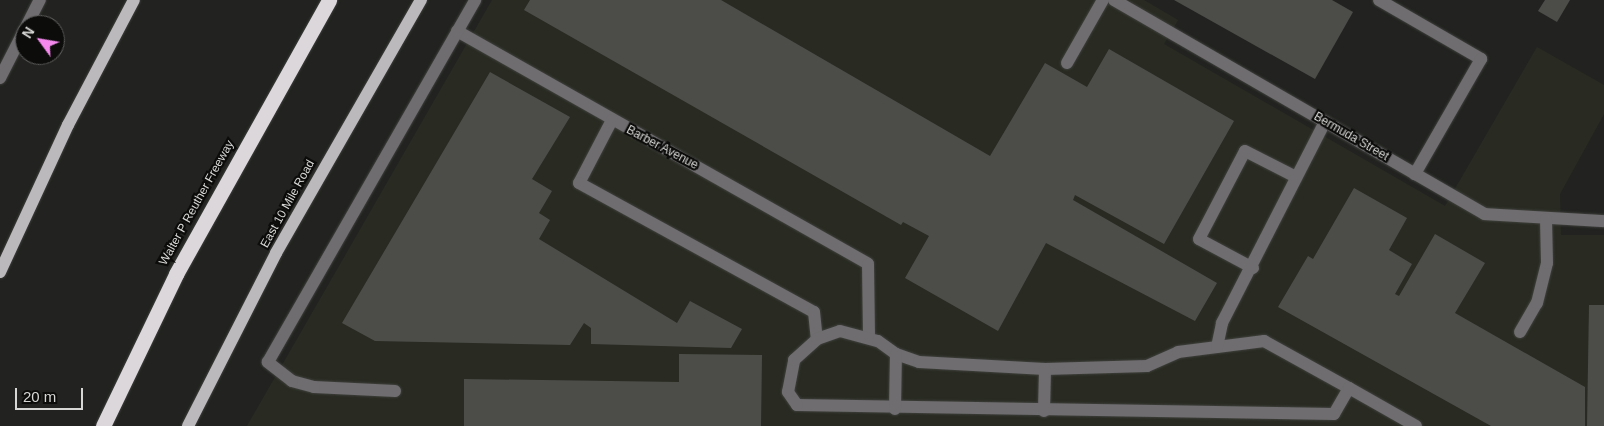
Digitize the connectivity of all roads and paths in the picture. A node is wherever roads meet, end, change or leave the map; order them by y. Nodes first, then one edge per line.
1 (40, 0) edge
2 (134, 0) edge
3 (330, 0) edge
4 (421, 0) edge
5 (475, 0) edge
6 (1103, 0) edge
7 (1114, 0) edge
8 (1379, 0) edge
9 (32, 15) edge
10 (457, 31) junction
11 (15, 49) edge
12 (1067, 63) dead end
13 (0, 78) edge
14 (612, 120) junction
15 (1325, 122) junction
16 (1415, 174) junction
17 (1296, 177) junction
18 (1546, 219) junction
19 (1604, 221) edge
20 (1253, 268) junction
21 (0, 272) edge
22 (1520, 332) dead end
23 (817, 338) junction
24 (869, 338) junction
25 (1217, 347) junction
26 (896, 354) junction
27 (1045, 369) junction
28 (1349, 388) junction
29 (395, 391) dead end
30 (895, 409) junction
31 (1044, 411) junction
32 (103, 426) edge
33 (188, 426) edge
34 (1416, 426) edge

1 - 9 street
2 - 21 main road
3 - 32 highway, Walter P Reuther Freeway
4 - 33 main road, East 10 Mile Road
5 - 10 street
6 - 12 street
7 - 15 street, Bermuda Street
8 - 16 street
10 - 14 street, Barber Avenue
10 - 29 street
11 - 13 street
14 - 23 street
14 - 24 street, Barber Avenue
15 - 16 street, Bermuda Street
15 - 17 street
16 - 18 street, Bermuda Street
17 - 20 street
17 - 20 street
18 - 19 street, Bermuda Street
18 - 22 street
20 - 25 street
23 - 24 street
23 - 30 street
24 - 26 street
25 - 27 street
25 - 28 street
26 - 27 street
26 - 30 street
27 - 31 street
28 - 31 street
28 - 34 street
30 - 31 street

